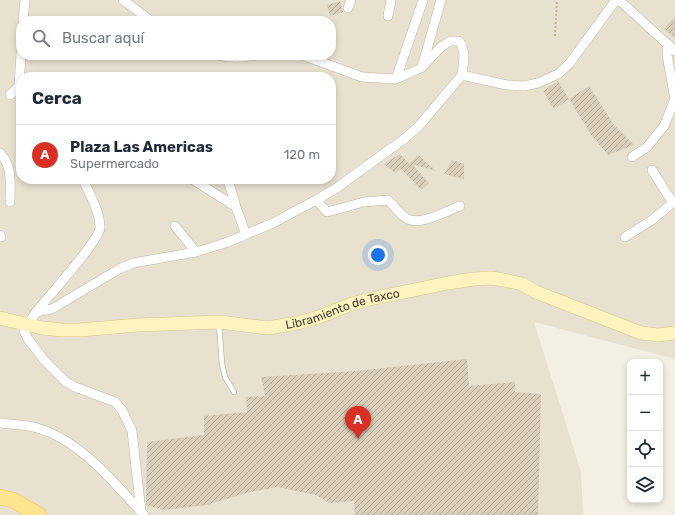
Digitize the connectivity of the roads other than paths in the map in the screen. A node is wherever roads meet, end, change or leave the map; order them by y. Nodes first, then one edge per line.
1 (24, 0) edge
2 (123, 0) edge
3 (391, 0) edge
4 (423, 0) edge
5 (441, 0) edge
6 (617, 0) edge
7 (23, 16) edge
8 (144, 16) edge
9 (388, 16) dead end
10 (668, 44) junction
11 (675, 51) edge
12 (21, 60) edge
13 (316, 60) edge
14 (421, 68) junction
15 (20, 72) edge
16 (462, 75) junction
17 (396, 79) junction
18 (16, 91) edge
19 (10, 95) dead end
20 (0, 153) edge
21 (632, 157) dead end
22 (652, 170) dead end
23 (85, 184) edge
24 (200, 184) edge
25 (229, 184) edge
26 (316, 200) junction
27 (10, 202) dead end
28 (674, 202) edge
29 (460, 206) dead end
30 (236, 207) junction
31 (175, 226) dead end
32 (246, 234) junction
33 (625, 237) dead end
34 (196, 252) junction
35 (36, 312) junction
36 (0, 318) edge
37 (219, 322) junction
38 (27, 325) junction
39 (675, 333) edge
40 (234, 392) dead end
41 (0, 423) edge
42 (0, 497) edge
43 (142, 513) edge
44 (38, 515) edge

1 - 7 street
2 - 8 street
3 - 9 street
4 - 17 street
5 - 14 street
6 - 10 street
6 - 16 street
10 - 11 street
10 - 21 street
12 - 15 street
13 - 17 street
14 - 16 street
14 - 17 street
16 - 26 street
18 - 19 street
20 - 27 street
22 - 28 street
23 - 35 street
24 - 30 street
25 - 30 street
26 - 29 street
26 - 32 street
28 - 33 street
30 - 32 street
31 - 34 street
32 - 34 street
34 - 35 street
35 - 38 street
36 - 38 main road, Libramiento de Taxco
37 - 38 main road, Libramiento de Taxco
37 - 39 main road, Libramiento de Taxco
37 - 40 lane
38 - 43 street
41 - 43 street
42 - 44 main road

